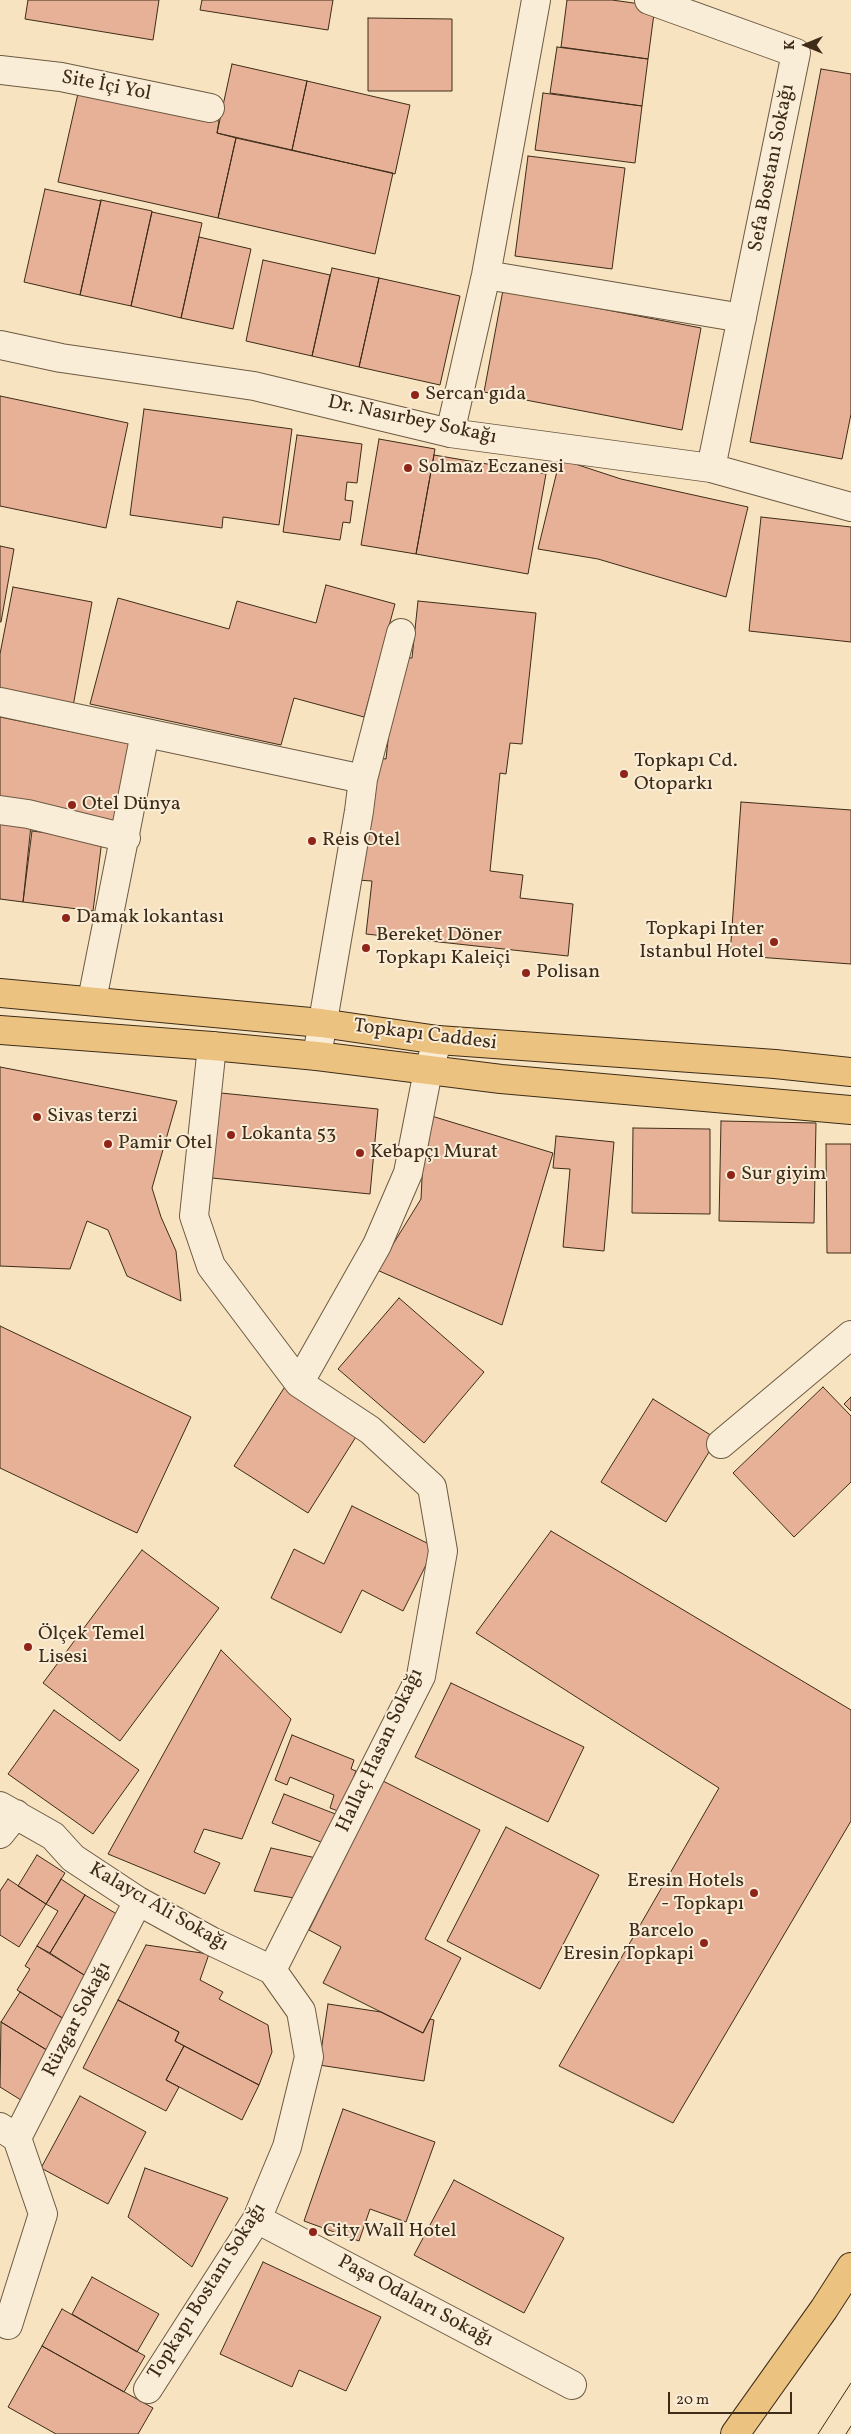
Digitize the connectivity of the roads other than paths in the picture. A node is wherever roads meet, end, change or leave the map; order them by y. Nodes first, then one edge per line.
1 (536, 0) edge
2 (649, 0) edge
3 (0, 70) edge
4 (210, 108) dead end
5 (486, 276) junction
6 (742, 318) junction
7 (0, 344) edge
8 (450, 433) junction
9 (711, 468) junction
10 (851, 508) edge
11 (401, 633) dead end
12 (0, 702) edge
13 (146, 733) junction
14 (363, 778) junction
15 (0, 810) edge
16 (126, 838) junction
17 (0, 993) edge
18 (92, 1000) junction
19 (321, 1022) junction
20 (0, 1030) edge
21 (438, 1040) junction
22 (212, 1046) junction
23 (317, 1056) junction
24 (428, 1071) junction
25 (851, 1072) edge
26 (851, 1110) edge
27 (851, 1335) edge
28 (299, 1383) junction
29 (721, 1444) dead end
30 (5, 1818) edge
31 (138, 1901) junction
32 (272, 1970) junction
33 (9, 2132) edge
34 (257, 2219) junction
35 (851, 2267) edge
36 (8, 2325) dead end
37 (572, 2385) dead end
38 (148, 2389) dead end
39 (735, 2434) edge

1 - 5 street
2 - 6 street, Sefa Bostanı Sokağı
3 - 4 street, Site İçi Yol
5 - 6 street
5 - 8 street
6 - 9 street, Sefa Bostanı Sokağı
7 - 8 street, Dr. Nasırbey Sokağı
8 - 9 street, Dr. Nasırbey Sokağı
9 - 10 street, Dr. Nasırbey Sokağı
11 - 14 street
12 - 13 street
13 - 14 street
13 - 16 street
14 - 19 street
15 - 16 street
16 - 18 street
17 - 18 main road, Topkapı Caddesi
18 - 19 main road, Topkapı Caddesi
19 - 21 main road, Topkapı Caddesi
19 - 23 street
20 - 22 main road, Topkapı Caddesi
21 - 24 street
21 - 25 main road, Topkapı Caddesi
22 - 23 main road, Topkapı Caddesi
22 - 28 street, Hallaç Hasan Sokağı
23 - 24 main road, Topkapı Caddesi
24 - 26 main road, Topkapı Caddesi
24 - 28 street
27 - 29 street
28 - 32 street, Hallaç Hasan Sokağı
30 - 31 street, Kalaycı Ali Sokağı
31 - 32 street, Kalaycı Ali Sokağı
31 - 33 street, Rüzgar Sokağı
32 - 34 street, Topkapı Bostanı Sokağı
33 - 36 street
34 - 37 street, Paşa Odaları Sokağı
34 - 38 street, Topkapı Bostanı Sokağı
35 - 39 main road

